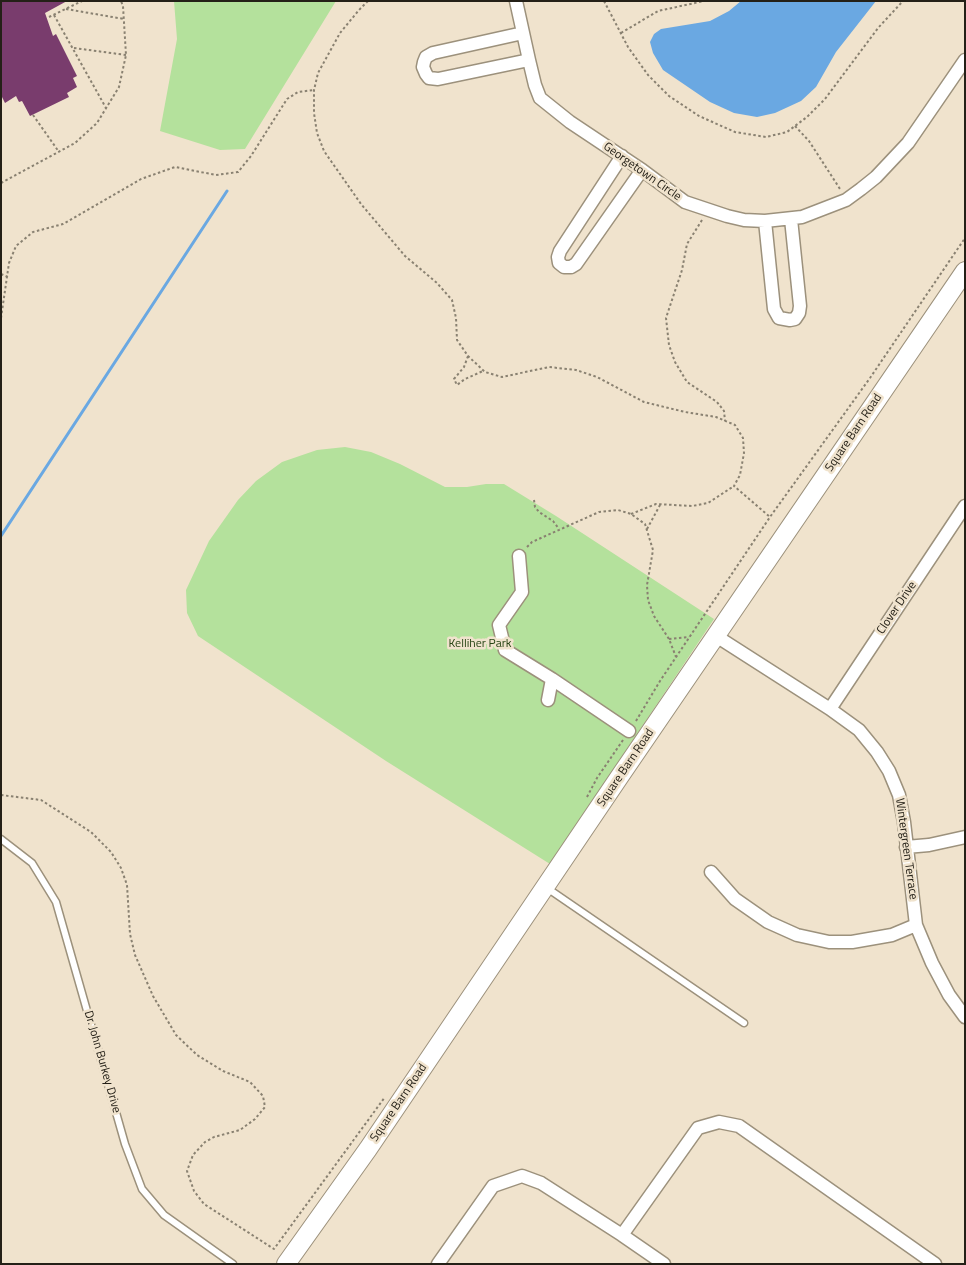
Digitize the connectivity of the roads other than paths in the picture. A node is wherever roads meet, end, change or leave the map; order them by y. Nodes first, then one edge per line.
1 (516, 1) edge
2 (523, 33) junction
3 (528, 60) junction
4 (965, 60) edge
5 (622, 156) junction
6 (642, 170) junction
7 (791, 219) junction
8 (765, 221) junction
9 (965, 271) edge
10 (965, 506) edge
11 (519, 556) road end
12 (716, 636) junction
13 (552, 679) junction
14 (548, 700) dead end
15 (830, 709) junction
16 (629, 731) road end
17 (965, 837) edge
18 (1, 839) edge
19 (906, 847) junction
20 (710, 872) dead end
21 (545, 887) junction
22 (916, 925) junction
23 (965, 1017) edge
24 (744, 1023) dead end
25 (622, 1235) junction
26 (233, 1264) edge
27 (286, 1264) edge
28 (438, 1264) edge
29 (664, 1264) edge
30 (935, 1264) edge

1 - 2 street, Georgetown Circle
2 - 3 street, Georgetown Circle
2 - 3 street
3 - 5 street, Georgetown Circle
4 - 7 street, Georgetown Circle
5 - 6 street, Georgetown Circle
5 - 6 street
6 - 8 street, Georgetown Circle
7 - 8 street, Georgetown Circle
7 - 8 street
9 - 12 street, Square Barn Road
10 - 15 street, Clover Drive
11 - 13 street
12 - 15 street, Wintergreen Terrace
12 - 21 street, Square Barn Road
13 - 14 street
13 - 16 street
15 - 19 street, Wintergreen Terrace
17 - 19 street
18 - 26 lane, Dr. John Burkey Drive
19 - 22 street, Wintergreen Terrace
20 - 22 street
21 - 24 lane
21 - 27 street, Square Barn Road
22 - 23 street, Wintergreen Terrace
25 - 28 street
25 - 29 street
25 - 30 street

